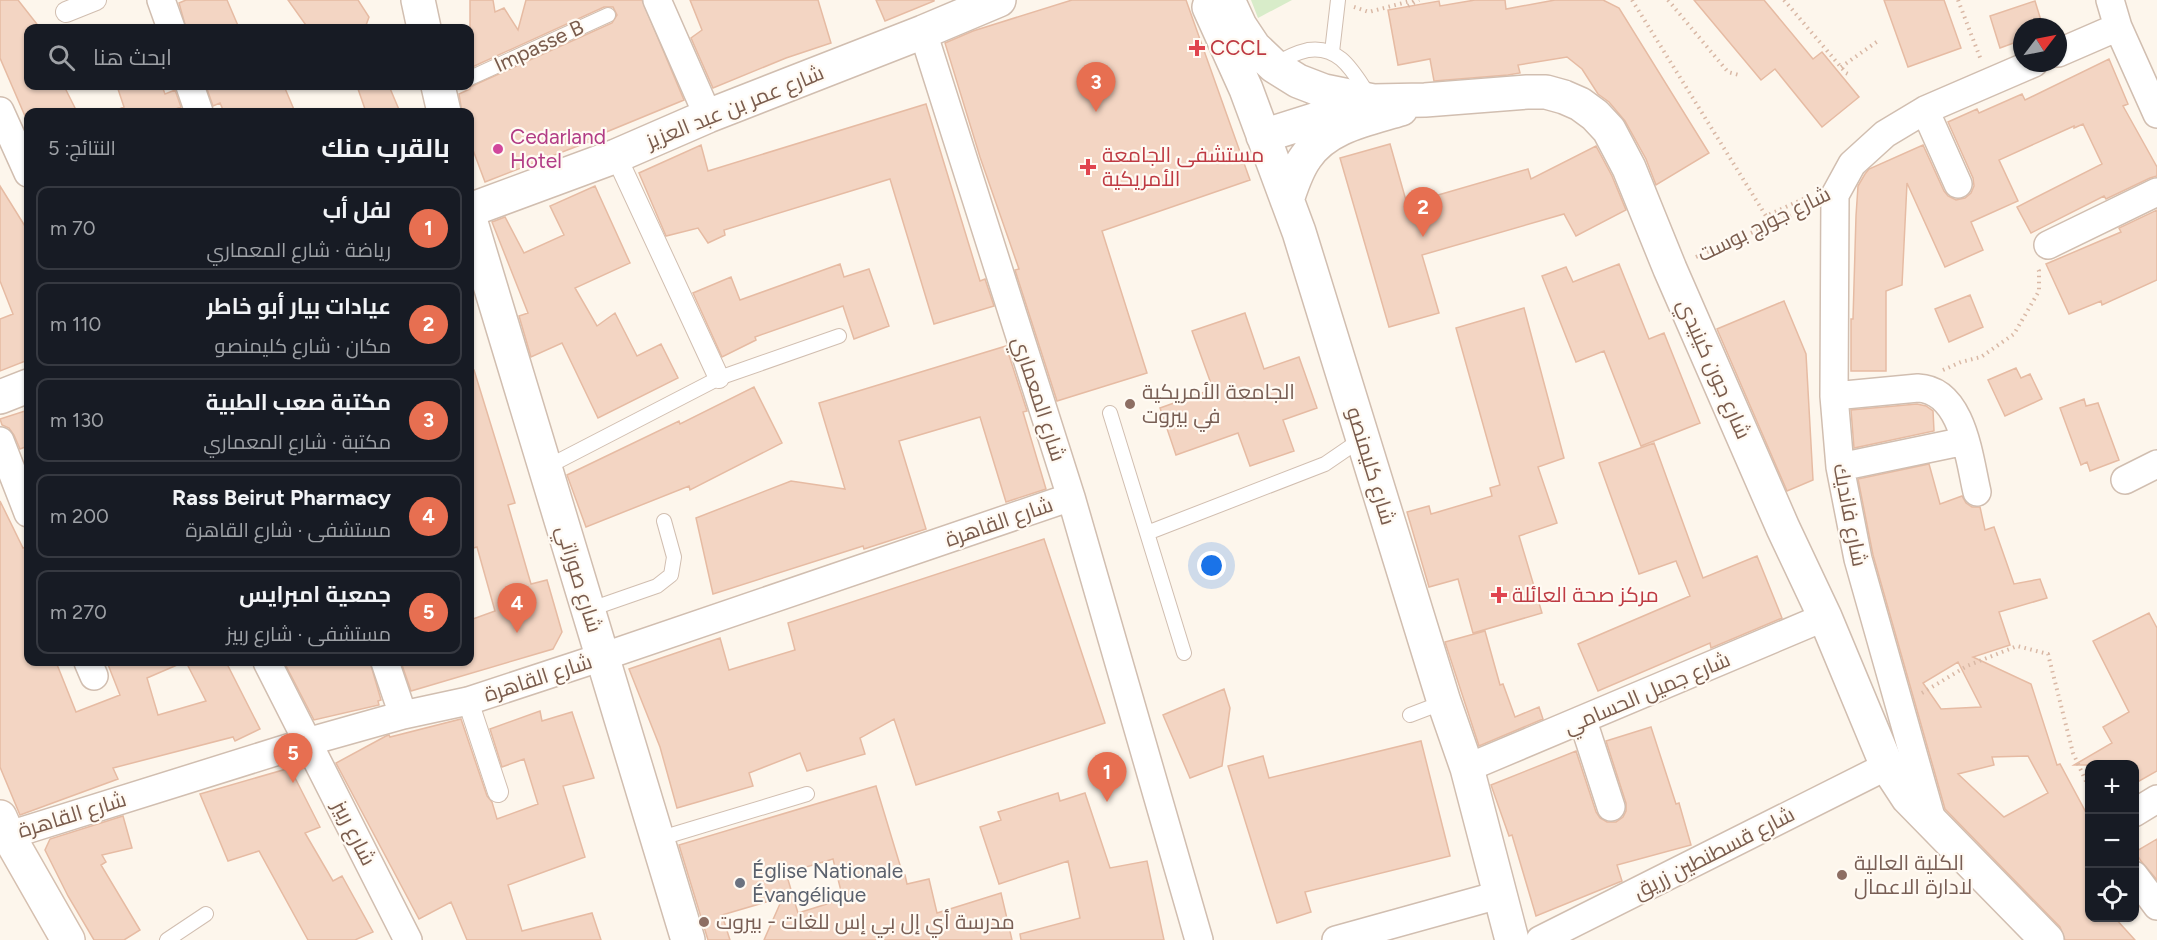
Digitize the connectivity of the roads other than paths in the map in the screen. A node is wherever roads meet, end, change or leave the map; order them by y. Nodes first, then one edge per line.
1 (96, 0) edge
2 (161, 0) edge
3 (418, 0) edge
4 (657, 0) edge
5 (999, 0) edge
6 (1206, 0) edge
7 (2109, 0) edge
8 (1338, 1) edge
9 (66, 12) dead end
10 (1234, 13) edge
11 (608, 15) dead end
12 (170, 24) edge
13 (423, 24) edge
14 (2118, 27) junction
15 (923, 32) junction
16 (2067, 49) edge
17 (1332, 52) junction
18 (1274, 66) junction
19 (2013, 72) edge
20 (474, 76) edge
21 (1246, 89) junction
22 (191, 90) edge
23 (1425, 100) junction
24 (1373, 101) junction
25 (198, 108) edge
26 (1925, 110) junction
27 (0, 111) edge
28 (2157, 114) edge
29 (708, 116) junction
30 (1263, 136) junction
31 (616, 156) junction
32 (24, 165) edge
33 (1958, 184) dead end
34 (2157, 192) edge
35 (1824, 195) joint
36 (1287, 200) junction
37 (474, 209) edge
38 (474, 232) edge
39 (2048, 245) road end
40 (839, 336) dead end
41 (719, 378) junction
42 (24, 387) edge
43 (0, 396) edge
44 (1834, 396) junction
45 (1110, 413) dead end
46 (1363, 438) junction
47 (0, 441) edge
48 (1965, 441) junction
49 (2157, 464) edge
50 (1840, 467) junction
51 (545, 468) junction
52 (2125, 480) dead end
53 (1977, 492) dead end
54 (1071, 497) junction
55 (24, 503) edge
56 (664, 521) dead end
57 (1147, 533) junction
58 (588, 610) junction
59 (1825, 617) junction
60 (1184, 653) dead end
61 (602, 657) junction
62 (269, 666) edge
63 (386, 666) edge
64 (468, 701) junction
65 (1444, 702) junction
66 (403, 715) junction
67 (1410, 715) dead end
68 (1582, 721) junction
69 (307, 742) junction
70 (1887, 766) junction
71 (1467, 768) junction
72 (498, 792) dead end
73 (807, 794) dead end
74 (2157, 799) edge
75 (1611, 807) dead end
76 (2139, 810) edge
77 (1933, 824) junction
78 (3, 830) edge
79 (658, 839) junction
80 (2139, 882) edge
81 (1503, 900) junction
82 (2157, 906) edge
83 (206, 914) dead end
84 (68, 940) edge
85 (167, 940) edge
86 (408, 940) edge
87 (688, 940) edge
88 (1199, 940) edge
89 (1336, 940) edge
90 (1385, 940) edge
91 (1512, 940) edge
92 (1540, 940) edge
93 (2047, 940) edge

1 - 9 street
2 - 12 street
3 - 13 street
4 - 29 street
5 - 15 street, شارع عمر بن عبد العزيز
6 - 21 street, شارع كليمنصو
7 - 14 street
8 - 17 lane
10 - 18 street, شارع جون كينيدي
11 - 20 lane, Impasse B
14 - 16 street
14 - 28 street
15 - 29 street, شارع عمر بن عبد العزيز
15 - 54 street, شارع المعماري
17 - 18 lane
17 - 24 lane
18 - 21 street
18 - 24 street, شارع جون كينيدي
19 - 26 street, شارع جورج بوست
21 - 30 street, شارع كليمنصو
22 - 25 street
23 - 24 street, شارع جون كينيدي
23 - 36 street
23 - 59 street, شارع جون كينيدي
24 - 30 street
26 - 33 street
26 - 35 street, شارع جورج بوست
27 - 32 street
29 - 31 street, شارع عمر بن عبد العزيز
30 - 36 street, شارع كليمنصو
31 - 37 street, شارع عمر بن عبد العزيز
31 - 41 street
34 - 39 street
35 - 44 street, شارع فانديك
36 - 46 street, شارع كليمنصو
38 - 51 street, شارع صوراتي
40 - 41 lane
41 - 51 lane
42 - 43 street
44 - 48 street
44 - 50 street, شارع فانديك
45 - 57 lane
46 - 57 lane
46 - 65 street, شارع كليمنصو
47 - 55 street
48 - 50 street
48 - 53 street
49 - 52 street
50 - 77 street, شارع فانديك
51 - 58 street, شارع صوراتي
54 - 61 street, شارع القاهرة
54 - 88 street, شارع المعماري
56 - 58 lane
57 - 60 lane
58 - 61 street, شارع صوراتي
59 - 68 street, شارع جميل الحسامي
59 - 70 street, شارع جون كينيدي
61 - 64 street, شارع القاهرة
61 - 79 street, شارع صوراتي
62 - 69 street, شارع ربيز
63 - 66 street
64 - 66 street, شارع القاهرة
64 - 72 street
65 - 67 lane
65 - 71 street, شارع كليمنصو
66 - 69 street, شارع القاهرة
68 - 71 street, شارع جميل الحسامي
68 - 75 street
69 - 78 street, شارع القاهرة
69 - 86 street, شارع ربيز
70 - 77 street, شارع جون كينيدي
70 - 92 street, شارع قسطنطين زريق
71 - 81 street, شارع كليمنصو
73 - 79 lane
74 - 76 street
77 - 93 street, شارع جون كينيدي
78 - 84 street
79 - 87 street, شارع صوراتي
80 - 82 street
81 - 89 street
81 - 90 street
81 - 91 street, شارع كليمنصو
83 - 85 lane

